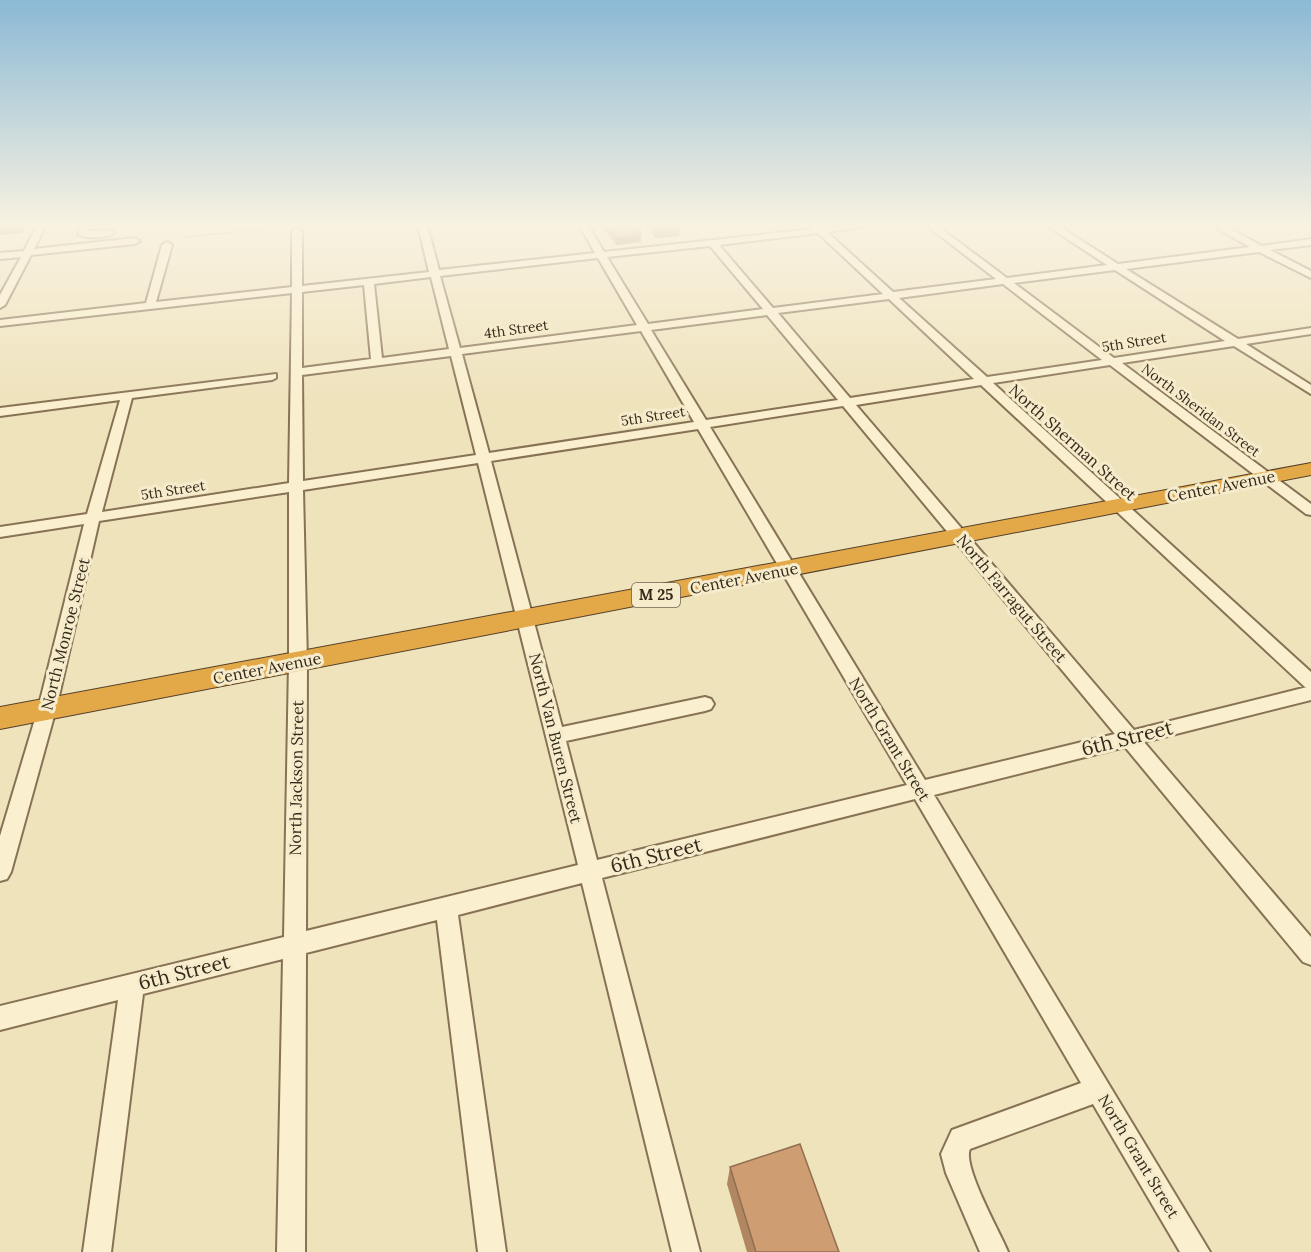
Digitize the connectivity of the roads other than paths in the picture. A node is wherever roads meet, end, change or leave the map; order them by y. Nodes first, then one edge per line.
1 (11, 283) edge
2 (156, 283) edge
3 (296, 283) edge
4 (356, 283) edge
5 (369, 283) edge
6 (437, 283) edge
7 (618, 283) edge
8 (747, 283) edge
9 (877, 283) edge
10 (983, 283) edge
11 (1006, 283) edge
12 (1142, 283) edge
13 (297, 290) junction
14 (890, 295) junction
15 (0, 304) edge
16 (150, 306) junction
17 (770, 311) junction
18 (0, 323) edge
19 (643, 327) junction
20 (1311, 331) edge
21 (1234, 342) junction
22 (455, 352) junction
23 (1110, 361) junction
24 (377, 362) junction
25 (297, 372) junction
26 (272, 376) dead end
27 (982, 380) junction
28 (1311, 390) edge
29 (127, 395) junction
30 (847, 402) junction
31 (0, 412) edge
32 (702, 424) junction
33 (483, 457) junction
34 (1311, 469) edge
35 (1266, 478) junction
36 (296, 485) junction
37 (1119, 505) junction
38 (1311, 511) edge
39 (93, 517) junction
40 (0, 532) edge
41 (960, 537) junction
42 (788, 570) junction
43 (526, 619) junction
44 (298, 662) junction
45 (1311, 682) edge
46 (1311, 693) edge
47 (705, 704) dead end
48 (47, 709) junction
49 (0, 718) edge
50 (554, 736) junction
51 (1128, 737) junction
52 (921, 789) junction
53 (0, 872) edge
54 (590, 872) junction
55 (446, 907) junction
56 (294, 945) junction
57 (1311, 954) edge
58 (132, 985) junction
59 (0, 1018) edge
60 (1099, 1089) junction
61 (97, 1252) edge
62 (291, 1252) edge
63 (492, 1252) edge
64 (687, 1252) edge
65 (994, 1252) edge
66 (1197, 1252) edge

1 - 15 street
2 - 16 street
3 - 13 street, North Jackson Street
4 - 13 street
5 - 24 street
6 - 22 street, North Van Buren Street
7 - 19 street, North Grant Street
8 - 17 street, North Farragut Street
9 - 14 street, North Sherman Street
10 - 14 street, 4th Street
11 - 23 street, North Sheridan Street
12 - 21 street
13 - 16 street
13 - 25 street, North Jackson Street
14 - 17 street, 4th Street
14 - 27 street, North Sherman Street
16 - 18 street
17 - 19 street, 4th Street
17 - 30 street, North Farragut Street
19 - 22 street, 4th Street
19 - 32 street, North Grant Street
20 - 21 street, 5th Street
21 - 23 street, 5th Street
21 - 28 street
22 - 24 street, 4th Street
22 - 33 street, North Van Buren Street
23 - 27 street, 5th Street
23 - 35 street, North Sheridan Street
24 - 25 street, 4th Street
25 - 36 street, North Jackson Street
26 - 29 street
27 - 30 street, 5th Street
27 - 37 street, North Sherman Street
29 - 31 street
29 - 39 street, North Monroe Street
30 - 32 street, 5th Street
30 - 41 street, North Farragut Street
32 - 33 street, 5th Street
32 - 42 street, North Grant Street
33 - 36 street, 5th Street
33 - 43 street, North Van Buren Street
34 - 35 highway, Center Avenue / M 25
35 - 37 highway, Center Avenue / M 25
35 - 38 street, North Sheridan Street
36 - 39 street, 5th Street
36 - 44 street, North Jackson Street
37 - 41 highway, Center Avenue / M 25
37 - 45 street, North Sherman Street
39 - 40 street, 5th Street
39 - 48 street, North Monroe Street
41 - 42 highway, Center Avenue / M 25
41 - 51 street, North Farragut Street
42 - 43 highway, Center Avenue / M 25
42 - 52 street, North Grant Street
43 - 44 highway, Center Avenue / M 25
43 - 50 street, North Van Buren Street
44 - 48 highway, Center Avenue / M 25
44 - 56 street, North Jackson Street
46 - 51 street, 6th Street
47 - 50 street
48 - 49 highway, Center Avenue / M 25
48 - 53 street, North Monroe Street
50 - 54 street, North Van Buren Street
51 - 52 street, 6th Street
51 - 57 street, North Farragut Street
52 - 54 street, 6th Street
52 - 60 street, North Grant Street
54 - 55 street, 6th Street
54 - 64 street, North Van Buren Street
55 - 56 street, 6th Street
55 - 63 street
56 - 58 street, 6th Street
56 - 62 street, North Jackson Street
58 - 59 street, 6th Street
58 - 61 street
60 - 65 street
60 - 66 street, North Grant Street

